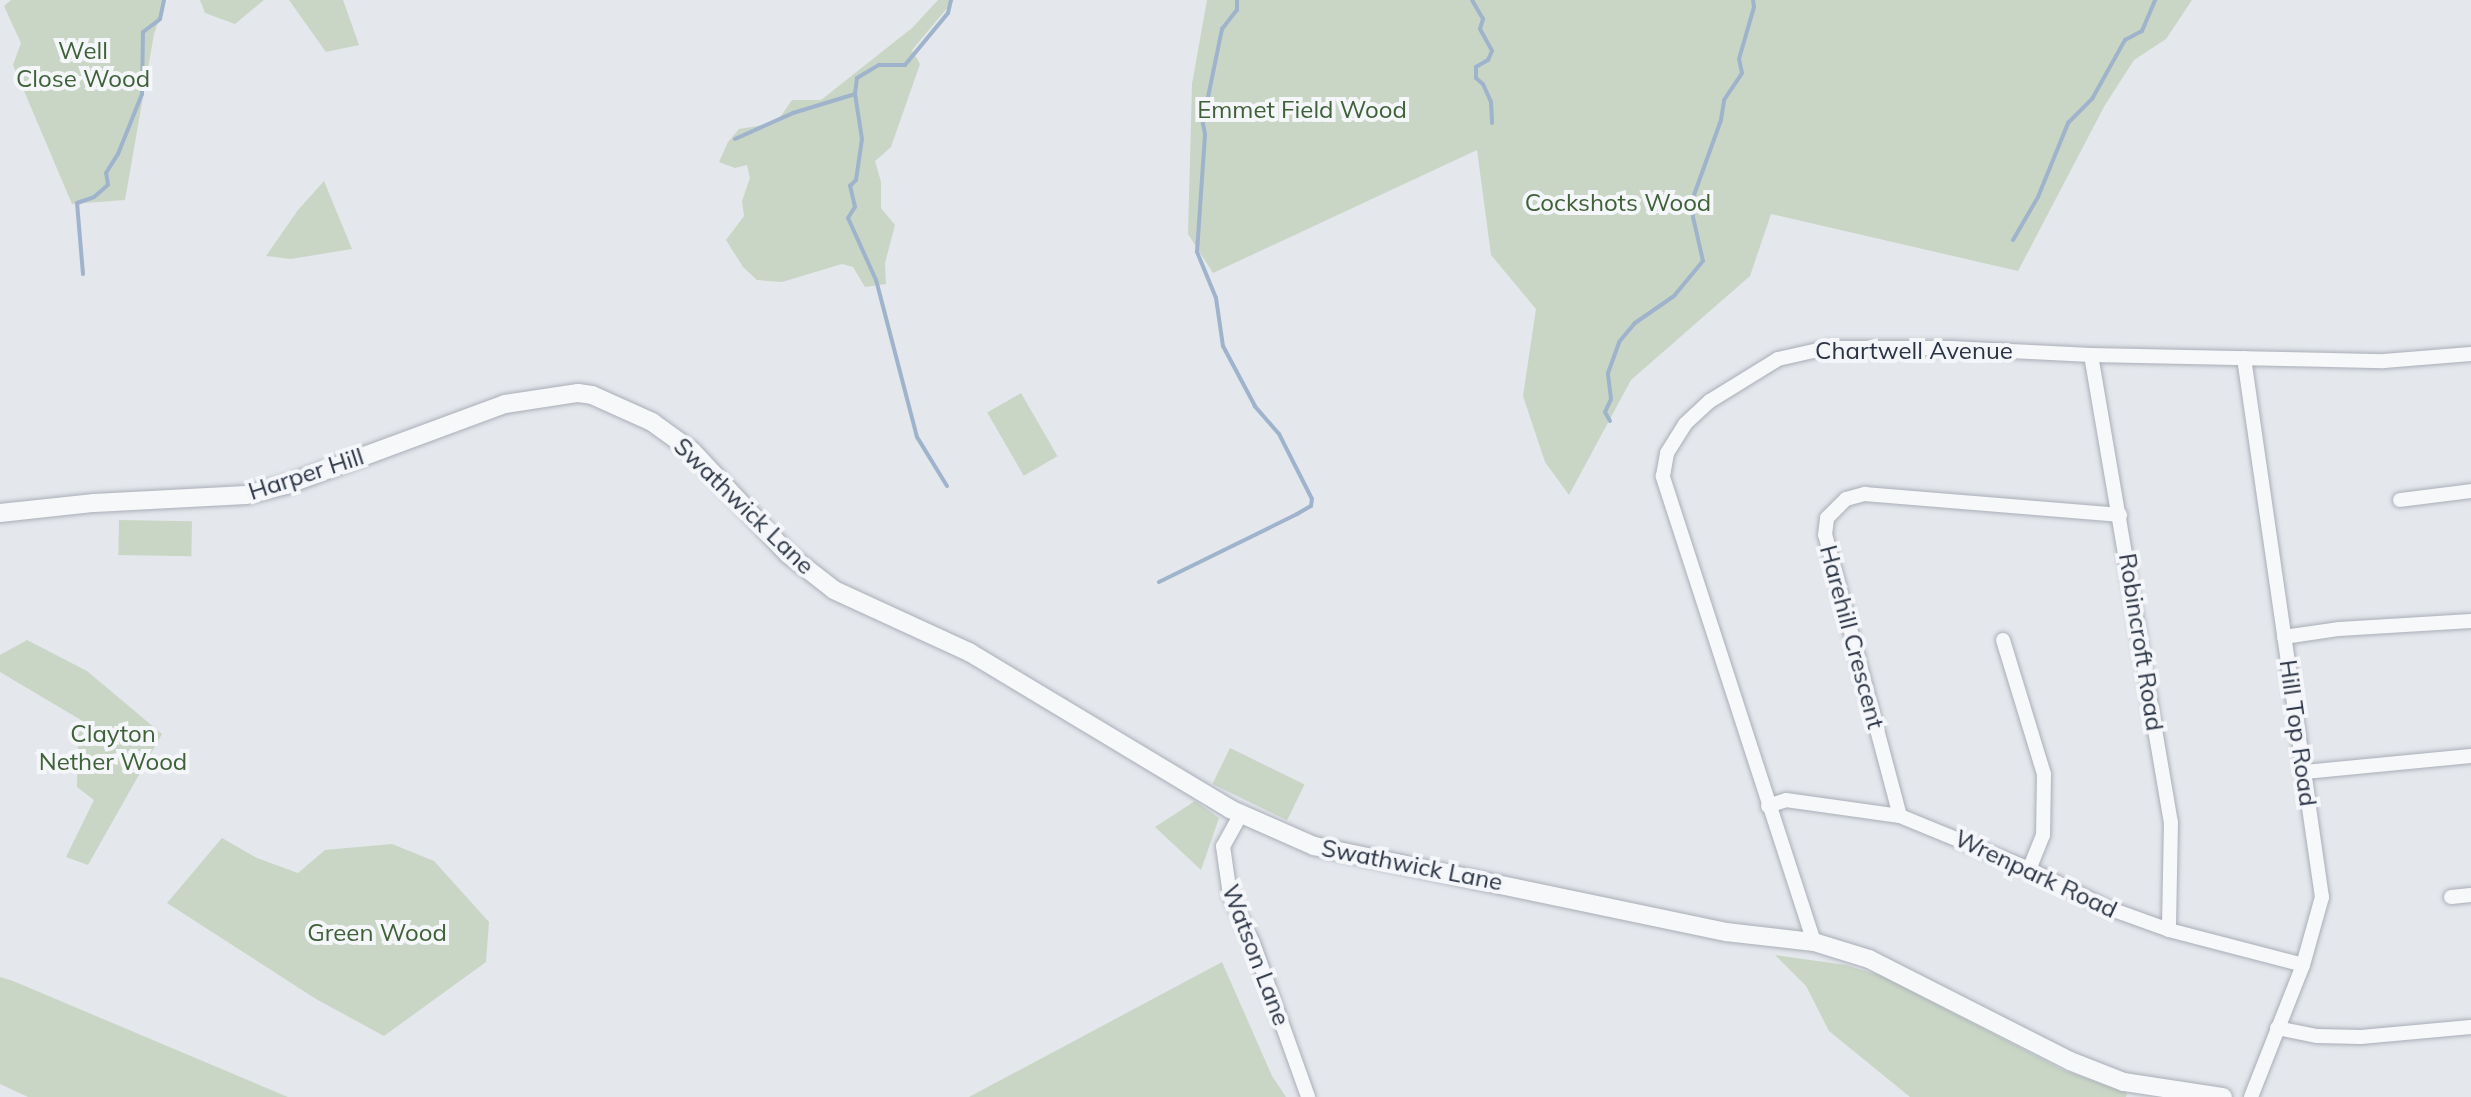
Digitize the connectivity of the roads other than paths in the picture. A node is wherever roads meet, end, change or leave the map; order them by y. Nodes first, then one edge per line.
1 (2471, 354) edge
2 (2091, 355) junction
3 (2244, 358) junction
4 (603, 398) joint
5 (2471, 491) edge
6 (2400, 500) dead end
7 (0, 513) edge
8 (2120, 515) junction
9 (2471, 621) edge
10 (2284, 637) junction
11 (2003, 640) dead end
12 (2471, 756) edge
13 (2304, 772) junction
14 (1768, 806) junction
15 (1241, 814) junction
16 (1900, 816) junction
17 (2029, 869) junction
18 (2471, 895) edge
19 (2451, 897) dead end
20 (2169, 930) junction
21 (1814, 942) junction
22 (2303, 965) junction
23 (2471, 1027) edge
24 (2277, 1028) junction
25 (1308, 1097) edge
26 (2223, 1097) edge
27 (2251, 1097) edge

1 - 3 street, Chartwell Avenue
2 - 3 street, Chartwell Avenue
2 - 8 street, Robincroft Road
2 - 14 street, Chartwell Avenue
3 - 10 street, Hill Top Road
4 - 7 street, Harper Hill
4 - 15 street, Swathwick Lane
5 - 6 street
8 - 16 street, Harehill Crescent
8 - 20 street, Robincroft Road
9 - 10 street
10 - 13 street, Hill Top Road
11 - 17 street
12 - 13 street
13 - 22 street, Hill Top Road
14 - 16 street, Wrenpark Road
14 - 21 street, Chartwell Avenue
15 - 21 street, Swathwick Lane
15 - 25 street, Watson Lane
16 - 17 street, Wrenpark Road
17 - 20 street, Wrenpark Road
18 - 19 street
20 - 22 street, Wrenpark Road
21 - 26 street, Swathwick Lane
22 - 24 street, Hill Top Road
23 - 24 street
24 - 27 street, Hill Top Road

